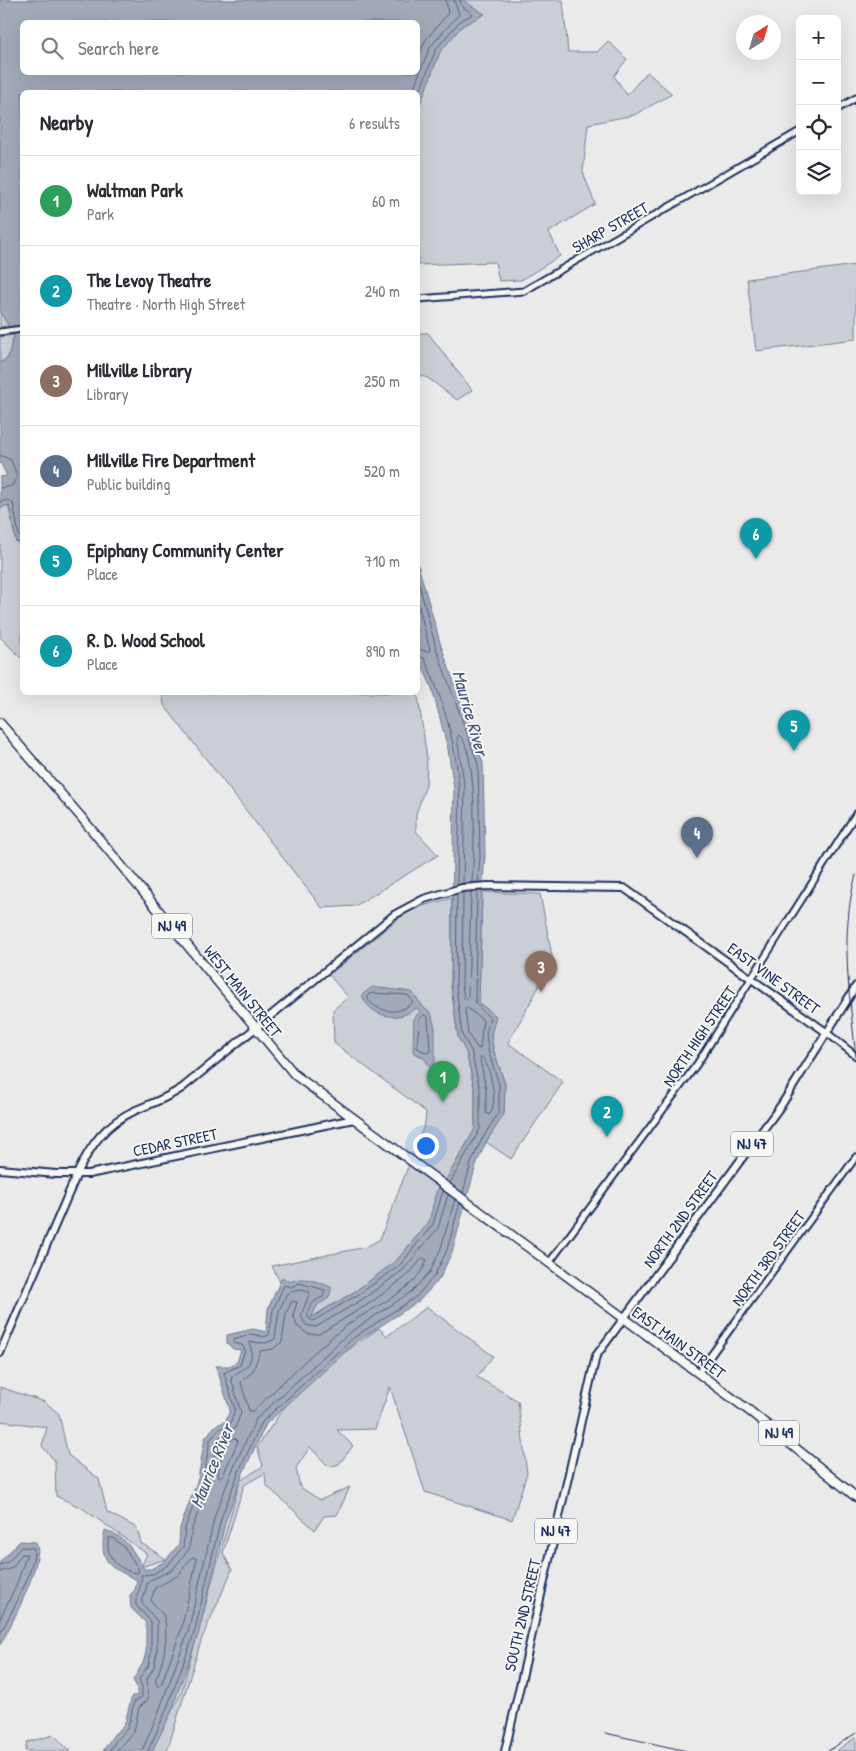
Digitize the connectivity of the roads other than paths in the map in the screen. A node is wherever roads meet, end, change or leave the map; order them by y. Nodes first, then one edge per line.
1 (856, 98) edge
2 (841, 107) edge
3 (796, 132) edge
4 (420, 299) edge
5 (20, 329) edge
6 (0, 332) edge
7 (0, 723) edge
8 (856, 814) edge
9 (752, 979) junction
10 (856, 986) edge
11 (254, 1028) junction
12 (826, 1032) junction
13 (856, 1056) edge
14 (354, 1119) junction
15 (856, 1157) edge
16 (0, 1169) edge
17 (77, 1174) junction
18 (482, 1213) joint
19 (549, 1263) junction
20 (624, 1318) junction
21 (0, 1353) edge
22 (698, 1373) junction
23 (856, 1497) edge
24 (505, 1751) edge

1 - 2 street
3 - 4 street, SHARP STREET
5 - 6 street
7 - 11 highway, WEST MAIN STREET / NJ 49
8 - 9 street, NORTH HIGH STREET
9 - 11 main road, EAST VINE STREET
9 - 12 main road, EAST VINE STREET
9 - 19 street, NORTH HIGH STREET
10 - 12 main road, NORTH 2ND STREET / NJ 47
11 - 14 highway, WEST MAIN STREET / NJ 49
11 - 17 main road
12 - 13 street, EAST VINE STREET
12 - 20 main road, NORTH 2ND STREET / NJ 47
14 - 17 main road, CEDAR STREET
14 - 18 highway, WEST MAIN STREET / NJ 49
15 - 22 street, NORTH 3RD STREET
16 - 17 main road, CEDAR STREET
17 - 21 main road
18 - 19 highway, EAST MAIN STREET / NJ 49
19 - 20 highway, EAST MAIN STREET / NJ 49
20 - 22 highway, EAST MAIN STREET / NJ 49
20 - 24 main road, SOUTH 2ND STREET / NJ 47
22 - 23 highway, EAST MAIN STREET / NJ 49

